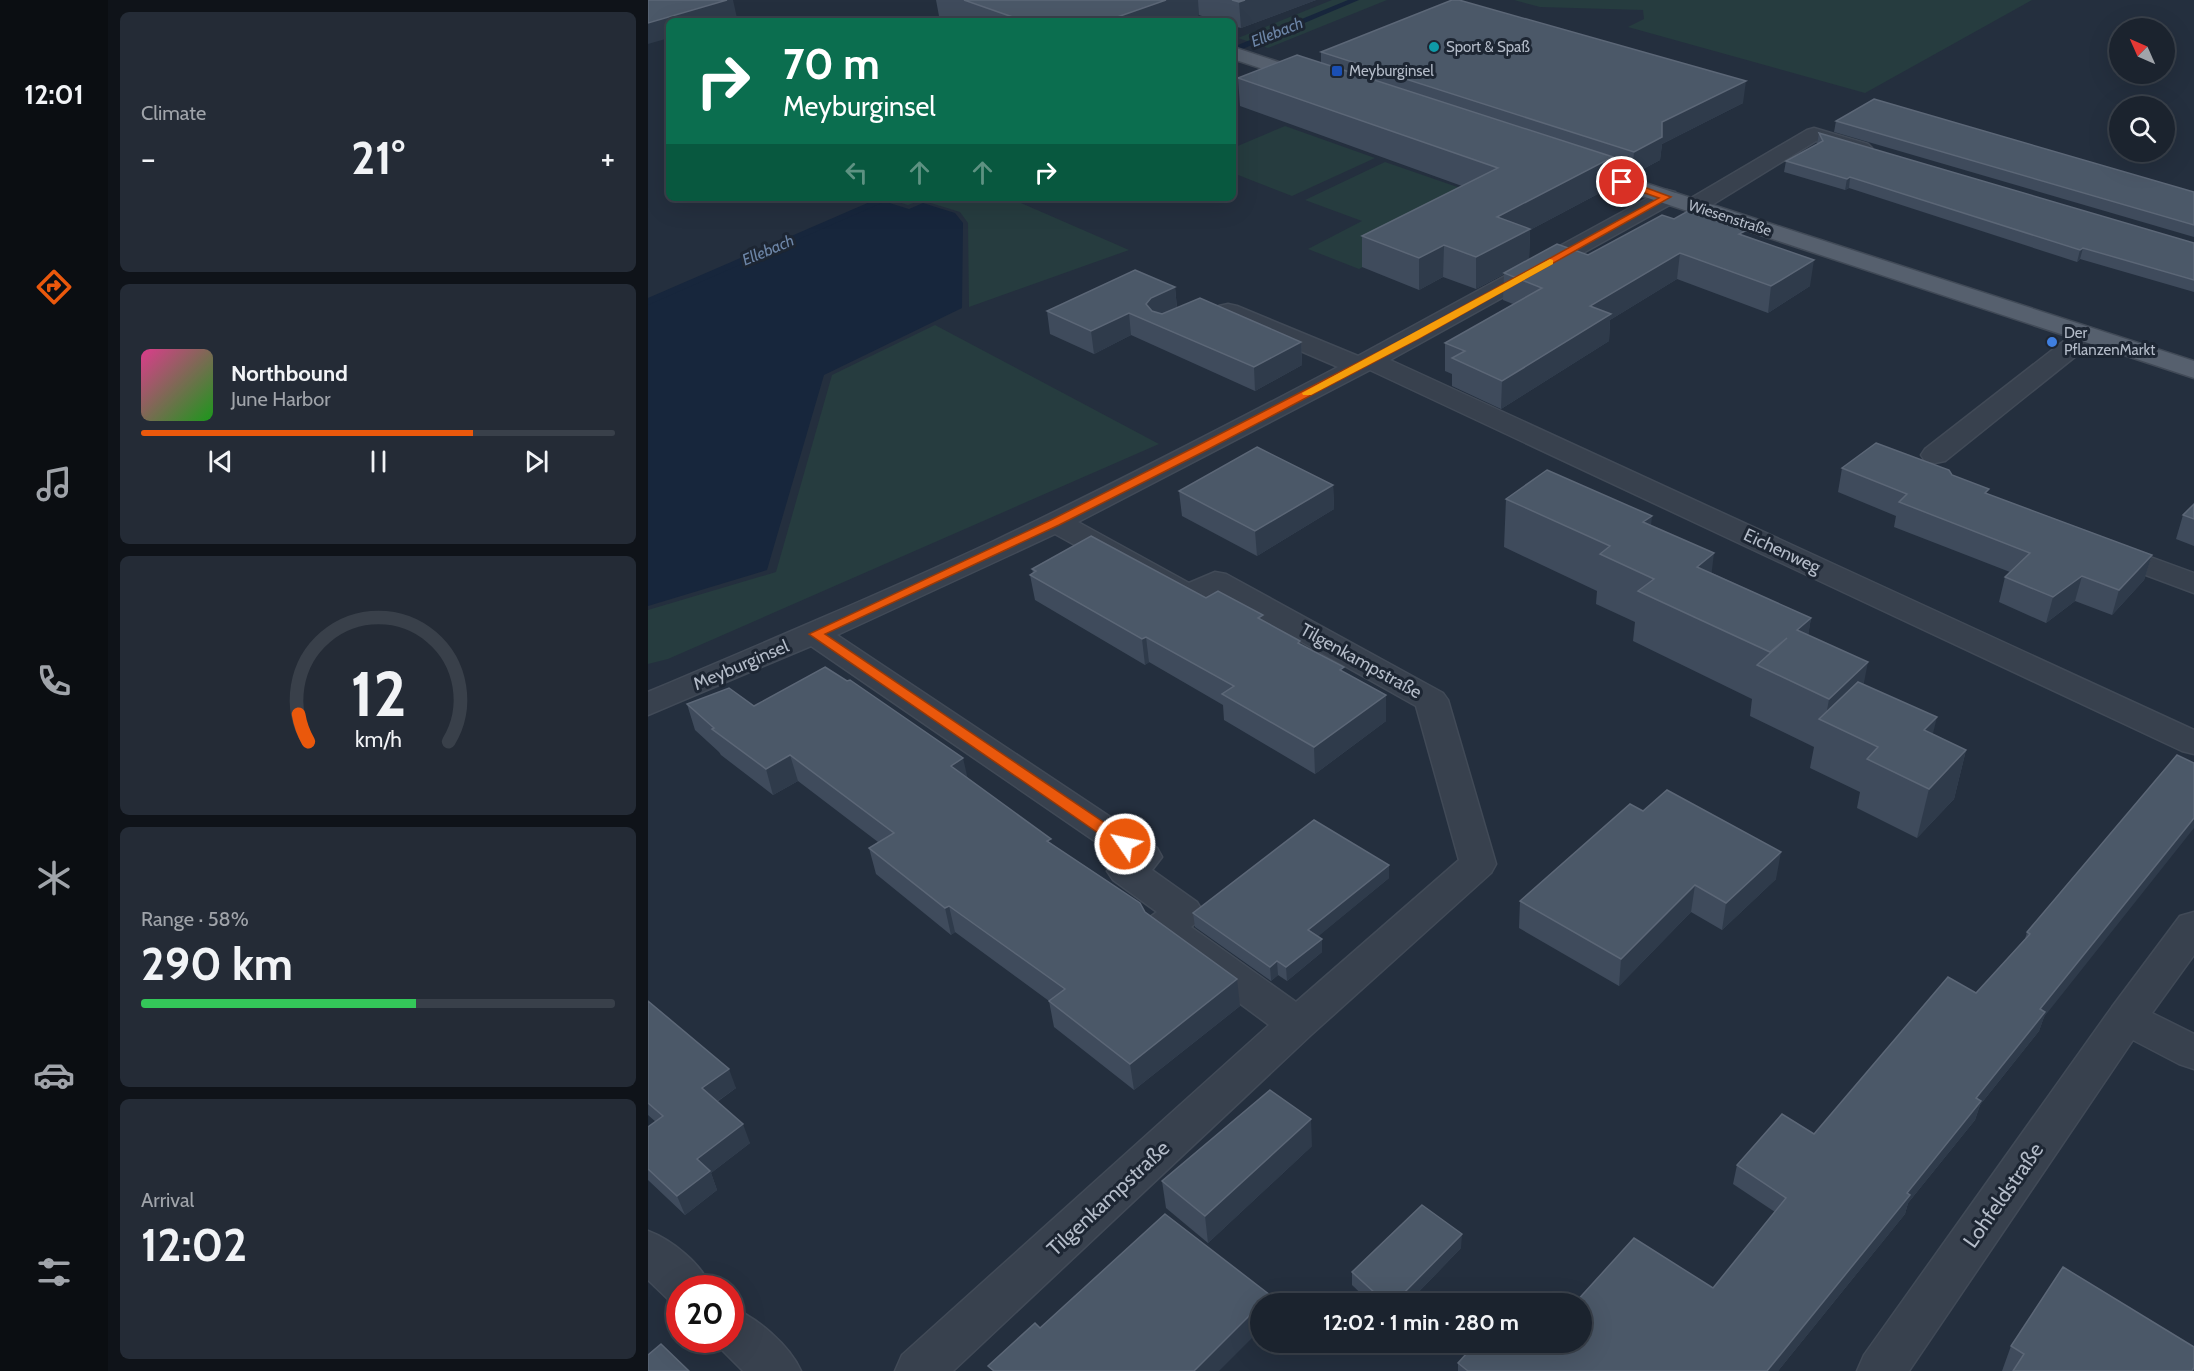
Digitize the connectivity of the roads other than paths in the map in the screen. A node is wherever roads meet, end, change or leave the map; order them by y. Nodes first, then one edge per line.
1 (1238, 55) edge
2 (1334, 86) edge
3 (1881, 154) edge
4 (1543, 156) edge
5 (1667, 197) junction
6 (1694, 206) junction
7 (1201, 309) edge
8 (2087, 335) junction
9 (1364, 363) junction
10 (2194, 370) edge
11 (1935, 455) dead end
12 (1055, 522) junction
13 (2076, 538) edge
14 (2194, 584) edge
15 (815, 634) junction
16 (648, 704) edge
17 (2194, 743) edge
18 (2194, 926) edge
19 (2126, 1018) junction
20 (1297, 1024) junction
21 (2194, 1053) edge
22 (648, 1251) edge
23 (674, 1275) edge
24 (744, 1341) edge
25 (777, 1371) edge
26 (919, 1371) edge
27 (1881, 1371) edge

1 - 2 main road
3 - 6 street
4 - 5 main road, Wiesenstraße
5 - 6 main road, Wiesenstraße
5 - 9 street, Meyburginsel
6 - 8 main road, Wiesenstraße
7 - 9 street, Eichenweg
8 - 10 main road, Wiesenstraße
8 - 11 street
9 - 12 street, Meyburginsel
9 - 17 street, Eichenweg
12 - 15 street, Meyburginsel
12 - 20 street, Tilgenkampstraße
13 - 14 street
15 - 16 street, Meyburginsel
15 - 20 street
18 - 19 street, Lohfeldstraße
19 - 21 street
19 - 27 street, Lohfeldstraße
20 - 26 street, Tilgenkampstraße
22 - 23 street
24 - 25 street

